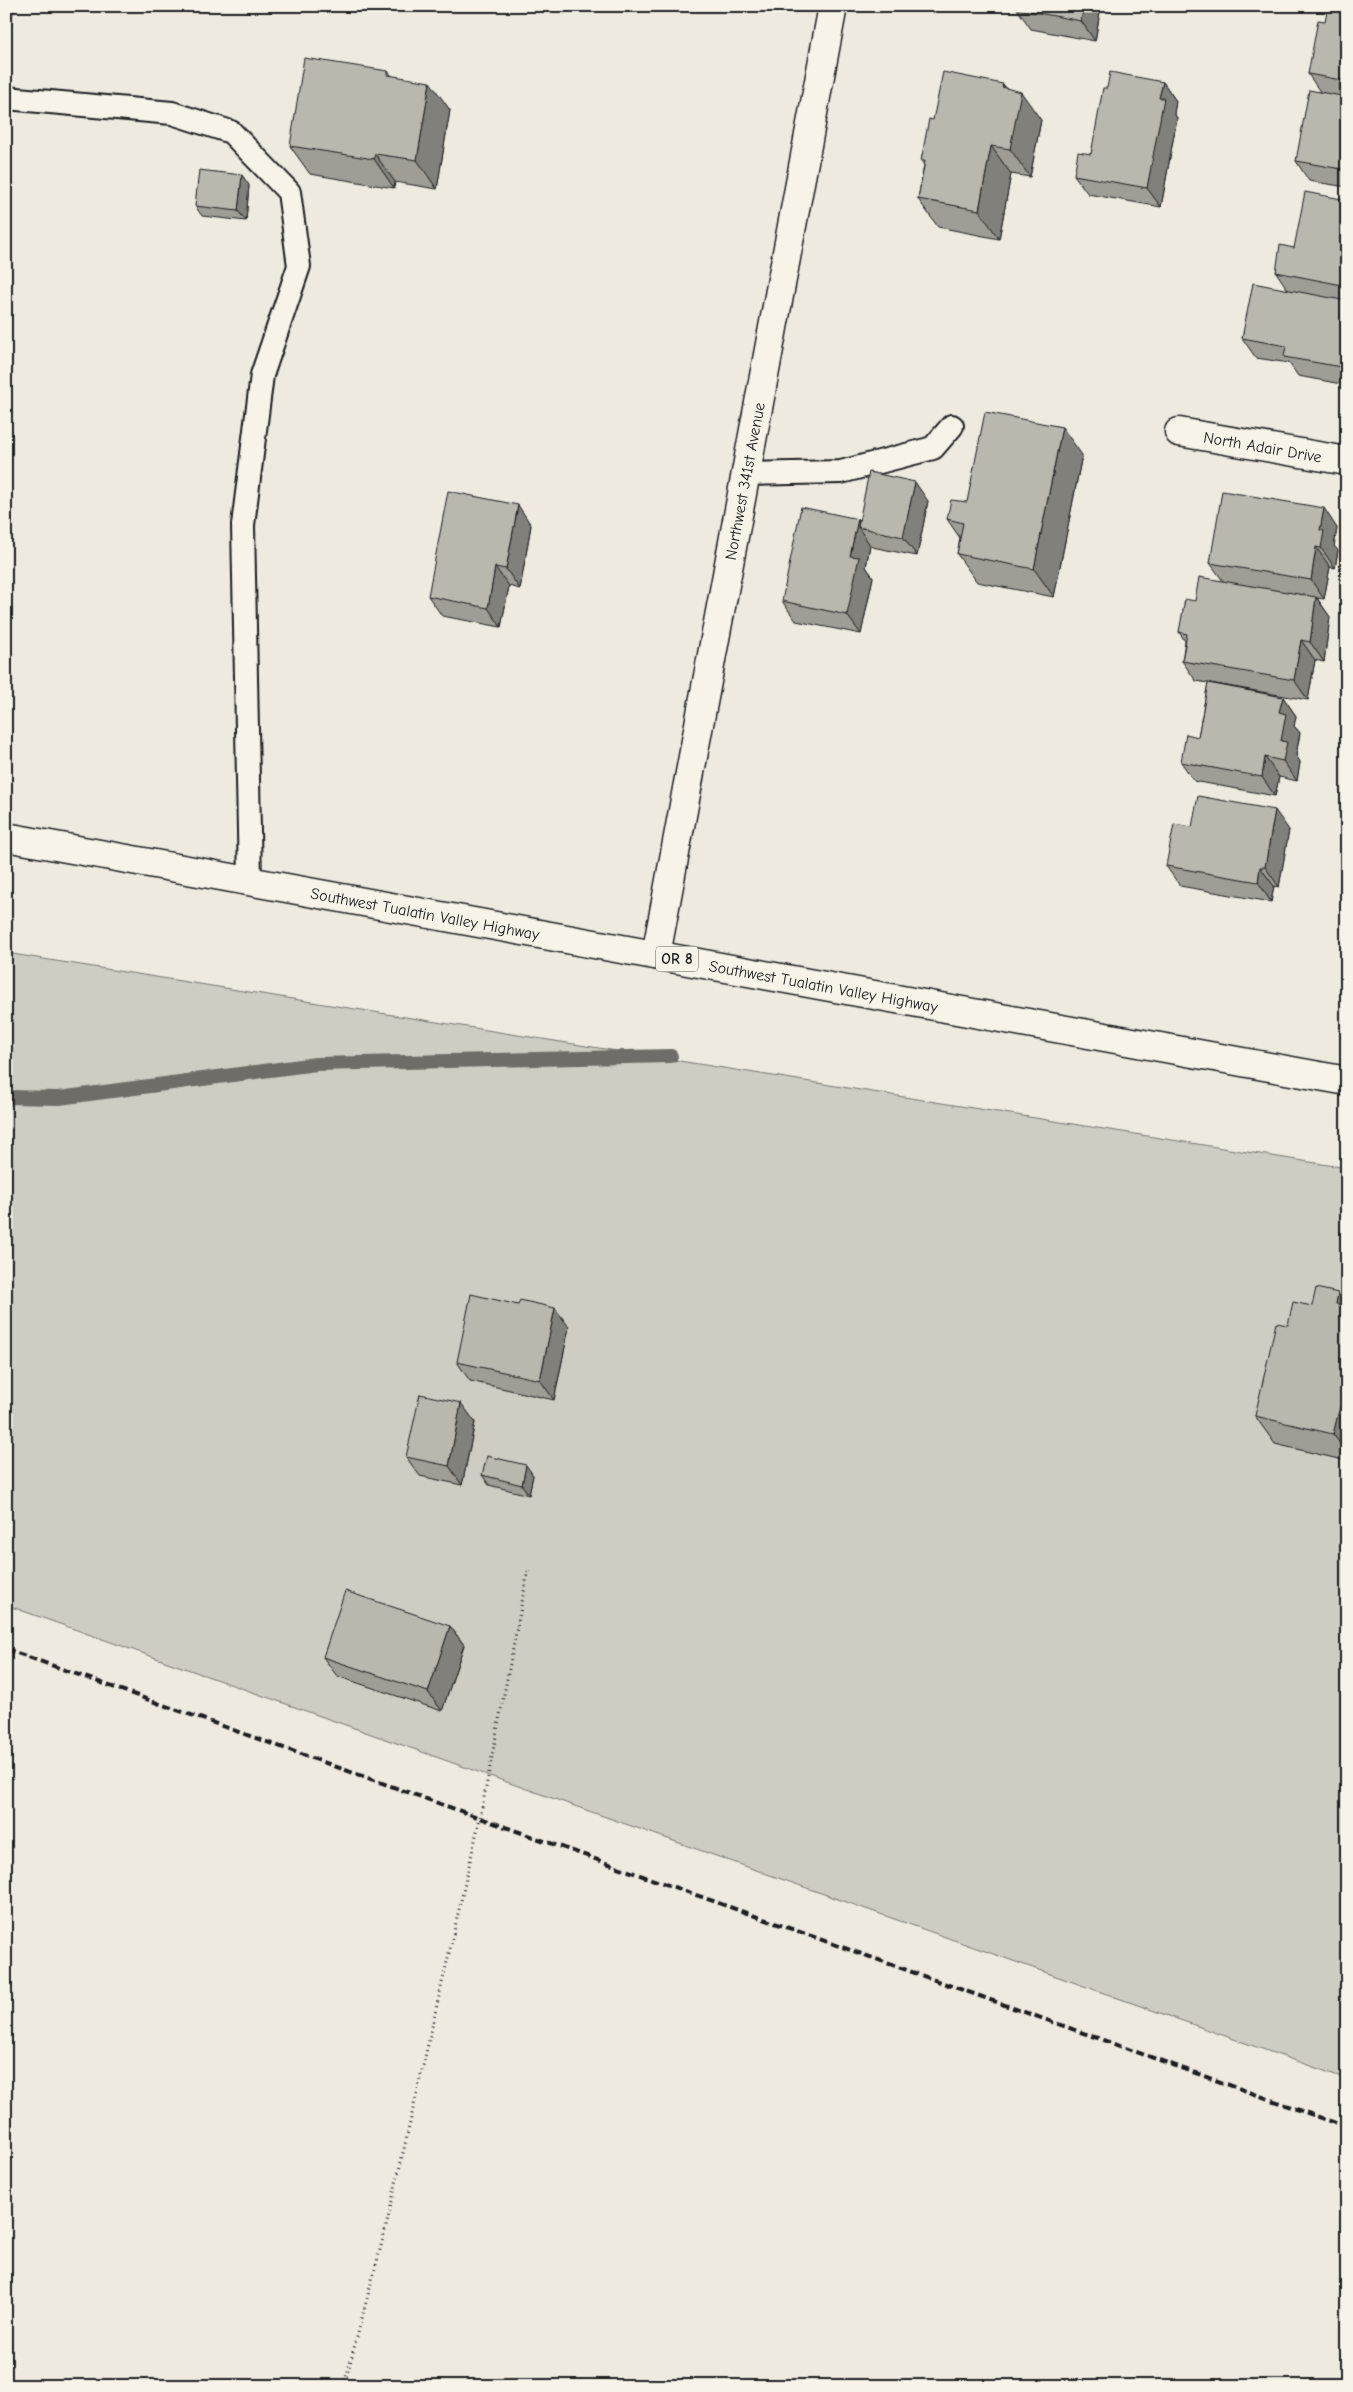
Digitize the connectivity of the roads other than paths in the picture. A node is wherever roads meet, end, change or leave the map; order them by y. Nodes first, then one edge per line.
1 (833, 6) edge
2 (6, 98) edge
3 (952, 426) dead end
4 (1179, 432) dead end
5 (1347, 461) edge
6 (746, 474) junction
7 (6, 837) edge
8 (250, 881) junction
9 (656, 955) junction
10 (1347, 1081) edge

1 - 6 main road, Northwest 341st Avenue
2 - 8 lane
3 - 6 lane
4 - 5 main road, North Adair Drive
6 - 9 main road, Northwest 341st Avenue
7 - 8 main road, Southwest Tualatin Valley Highway / OR 8
8 - 9 main road, Southwest Tualatin Valley Highway / OR 8
9 - 10 main road, Southwest Tualatin Valley Highway / OR 8

